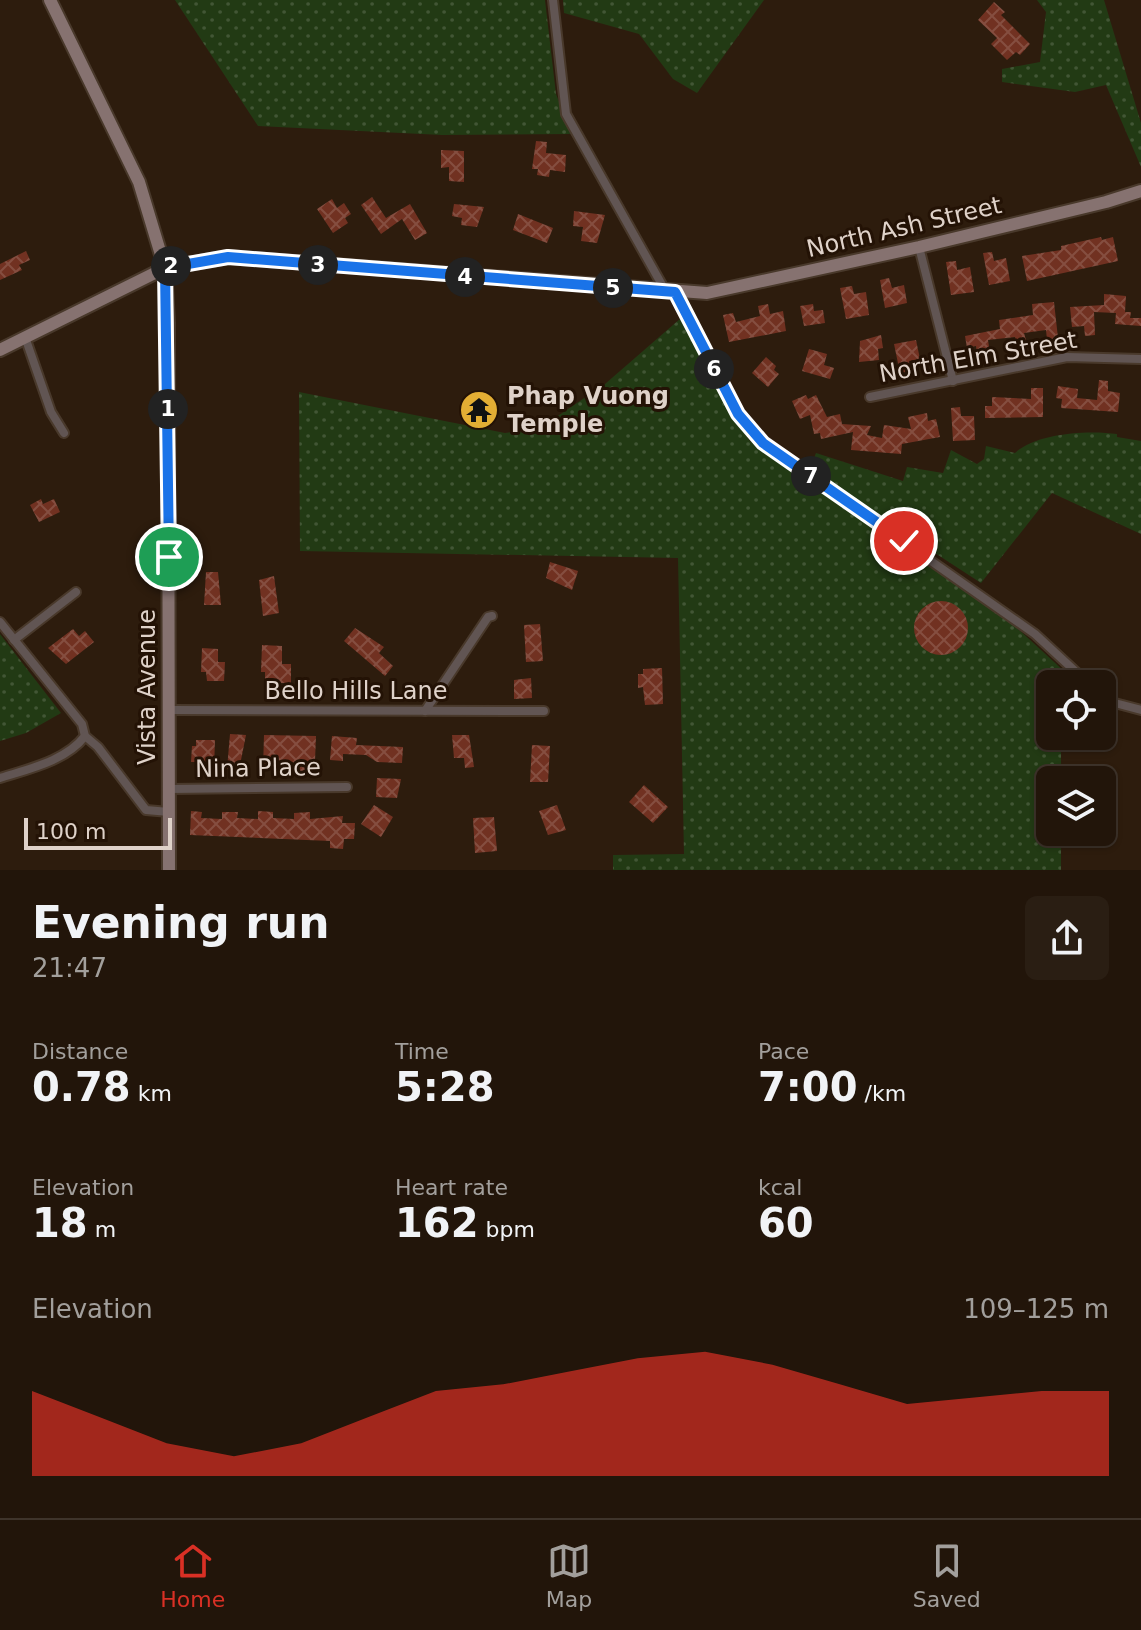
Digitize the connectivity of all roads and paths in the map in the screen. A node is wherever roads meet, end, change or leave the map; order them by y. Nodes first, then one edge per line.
1 (50, 0) edge
2 (553, 0) edge
3 (1141, 191) edge
4 (919, 247) junction
5 (165, 268) junction
6 (670, 292) junction
7 (25, 337) junction
8 (0, 350) edge
9 (1141, 359) edge
10 (953, 381) junction
11 (870, 397) dead end
12 (64, 433) dead end
13 (76, 592) dead end
14 (492, 616) dead end
15 (0, 623) edge
16 (14, 640) junction
17 (1074, 670) edge
18 (1116, 703) edge
19 (169, 710) junction
20 (1141, 710) edge
21 (425, 711) junction
22 (544, 711) dead end
23 (85, 736) junction
24 (0, 778) edge
25 (347, 787) dead end
26 (169, 789) junction
27 (169, 812) junction
28 (169, 870) edge

1 - 5 main road, Vista Avenue
2 - 6 street
3 - 4 main road, North Ash Street
4 - 6 main road, North Ash Street
4 - 10 street
5 - 6 main road, North Ash Street
5 - 7 main road, North Ash Street
5 - 19 main road, Vista Avenue
6 - 17 street
7 - 8 main road, North Ash Street
7 - 12 street
9 - 10 street, North Elm Street
10 - 11 street, North Elm Street
13 - 16 street
14 - 21 street
15 - 16 street
16 - 23 street
18 - 20 street
19 - 21 street, Bello Hills Lane
19 - 26 main road, Vista Avenue
21 - 22 street, Bello Hills Lane
23 - 24 street
23 - 27 street
25 - 26 street, Nina Place
26 - 27 main road, Vista Avenue
27 - 28 main road, Vista Avenue

